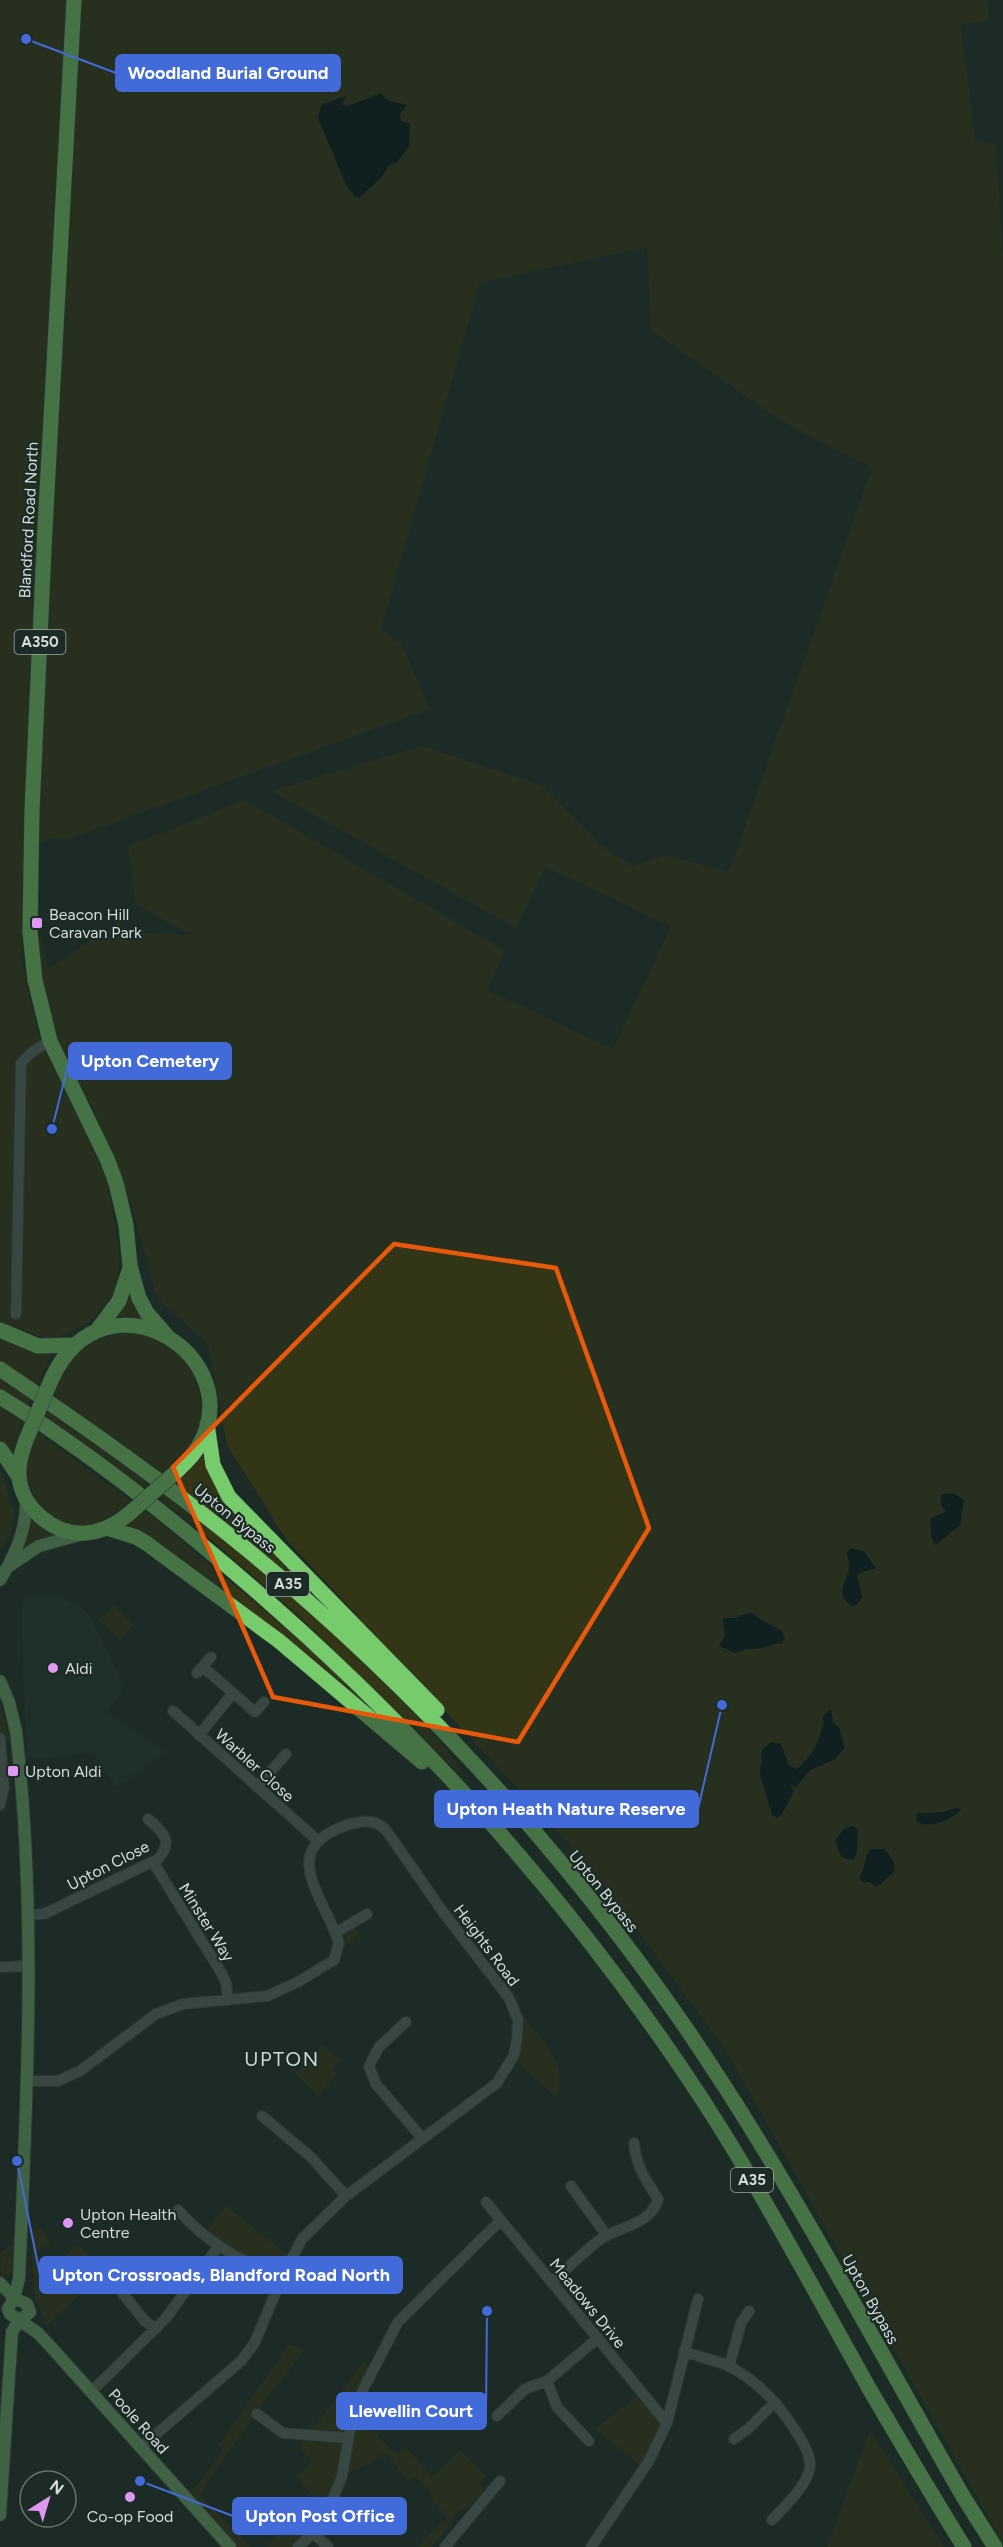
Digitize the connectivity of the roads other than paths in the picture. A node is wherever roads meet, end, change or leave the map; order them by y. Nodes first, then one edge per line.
1 (74, 0) edge
2 (50, 1041) junction
3 (130, 1266) junction
4 (15, 1314) dead end
5 (0, 1329) edge
6 (98, 1329) junction
7 (167, 1336) junction
8 (74, 1345) junction
9 (0, 1369) edge
10 (0, 1396) edge
11 (207, 1424) junction
12 (0, 1449) edge
13 (19, 1477) junction
14 (26, 1500) junction
15 (107, 1528) junction
16 (83, 1534) junction
17 (9, 1566) junction
18 (0, 1580) edge
19 (211, 1658) dead end
20 (0, 1681) edge
21 (233, 1693) junction
22 (264, 1702) dead end
23 (173, 1711) dead end
24 (200, 1735) junction
25 (0, 1738) edge
26 (286, 1754) dead end
27 (257, 1787) junction
28 (0, 1805) edge
29 (148, 1819) dead end
30 (503, 1837) junction
31 (317, 1840) junction
32 (540, 1840) junction
33 (153, 1862) junction
34 (367, 1914) dead end
35 (28, 1915) junction
36 (335, 1933) junction
37 (27, 1966) junction
38 (0, 1967) edge
39 (228, 2000) junction
40 (406, 2022) dead end
41 (27, 2081) junction
42 (262, 2116) dead end
43 (422, 2138) junction
44 (634, 2143) dead end
45 (571, 2186) dead end
46 (346, 2196) junction
47 (486, 2202) dead end
48 (178, 2210) dead end
49 (501, 2220) junction
50 (604, 2238) junction
51 (218, 2247) junction
52 (105, 2272) dead end
53 (282, 2279) junction
54 (552, 2282) junction
55 (0, 2283) edge
56 (14, 2298) junction
57 (698, 2299) dead end
58 (749, 2311) dead end
59 (19, 2321) junction
60 (156, 2329) junction
61 (598, 2338) junction
62 (684, 2351) junction
63 (729, 2367) junction
64 (547, 2381) junction
65 (91, 2392) junction
66 (775, 2402) junction
67 (256, 2414) dead end
68 (496, 2416) dead end
69 (667, 2423) junction
70 (348, 2438) junction
71 (734, 2439) dead end
72 (589, 2441) dead end
73 (140, 2448) junction
74 (500, 2481) dead end
75 (0, 2515) edge
76 (772, 2520) dead end
77 (313, 2533) junction
78 (230, 2547) edge
79 (298, 2547) edge
80 (327, 2547) edge
81 (445, 2547) edge
82 (591, 2547) edge
83 (964, 2547) edge
84 (995, 2547) edge

1 - 2 highway, Blandford Road North / A350
2 - 3 highway, Blandford Road North / A350
2 - 4 street
3 - 6 highway, Blandford Road North / A350
3 - 7 highway, Blandford Road North / A350
5 - 8 highway
6 - 7 highway
6 - 8 highway
7 - 11 highway
8 - 13 highway, bridge
9 - 32 highway, Upton Bypass / A35
10 - 30 highway, A35
11 - 15 highway, bridge
11 - 32 highway, A35
12 - 13 highway
13 - 14 highway
14 - 16 highway
14 - 17 main road
15 - 16 highway
15 - 30 highway, A35
16 - 17 main road
17 - 18 main road
19 - 21 street
20 - 35 main road
21 - 22 street
21 - 24 street
23 - 24 street, Warbler Close
24 - 27 street, Warbler Close
25 - 28 street
26 - 27 street
27 - 31 street, Warbler Close
29 - 33 street, Upton Close
30 - 83 highway, A35
31 - 36 street
31 - 43 street, Heights Road
32 - 84 highway, Upton Bypass / A35
33 - 35 street, Upton Close
33 - 39 street, Minster Way
34 - 36 street
35 - 37 main road
36 - 39 street
37 - 38 street
37 - 41 main road
39 - 41 street
40 - 43 street
41 - 56 main road
42 - 46 street
43 - 46 street, Heights Road
44 - 50 street
45 - 50 street
46 - 53 street, Heights Road
47 - 49 street, Meadows Drive
48 - 51 street
49 - 54 street, Meadows Drive
49 - 70 street
50 - 54 street
51 - 53 street
51 - 60 street
52 - 60 street
53 - 73 street, Heights Road
54 - 61 street, Meadows Drive
55 - 56 main road
56 - 59 main road
57 - 62 street
58 - 63 street
59 - 65 main road, Poole Road
59 - 75 main road
60 - 65 street
61 - 64 street
61 - 69 street, Meadows Drive
62 - 63 street
62 - 69 street
63 - 66 street
64 - 68 street
64 - 72 street
65 - 73 main road, Poole Road
66 - 71 street
66 - 76 street
67 - 70 street
69 - 82 street
70 - 77 street
73 - 78 main road, Poole Road
74 - 81 street
77 - 79 street
77 - 80 street

